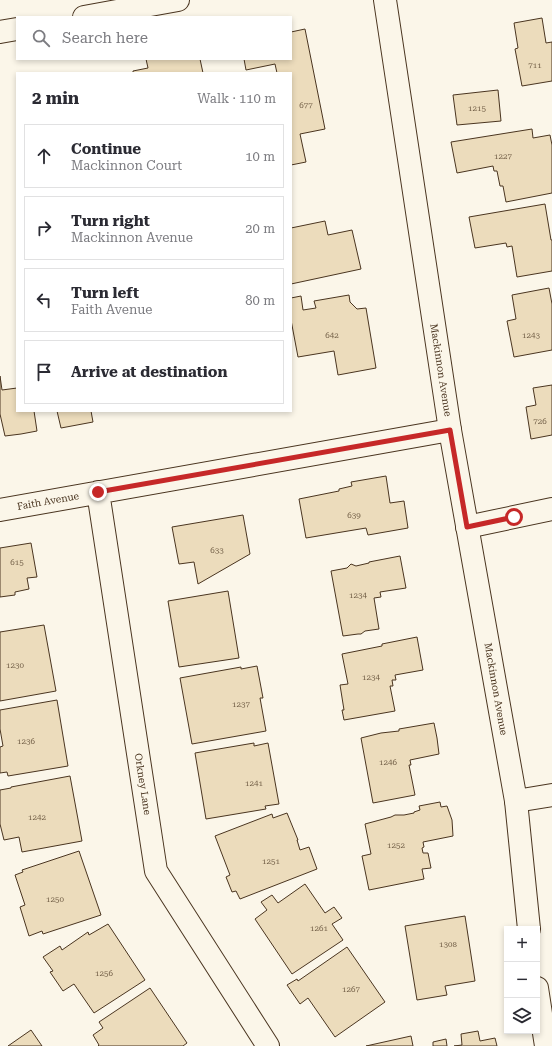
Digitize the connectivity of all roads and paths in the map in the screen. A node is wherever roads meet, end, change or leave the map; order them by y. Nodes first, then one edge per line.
1 (178, 0) edge
2 (385, 0) edge
3 (90, 16) edge
4 (16, 29) edge
5 (0, 32) edge
6 (450, 430) junction
7 (98, 492) junction
8 (552, 509) edge
9 (0, 510) edge
10 (467, 527) junction
11 (552, 796) edge
12 (516, 801) junction
13 (530, 926) edge
14 (539, 998) edge
15 (268, 1046) edge
16 (546, 1046) edge

1 - 3 street
2 - 6 street, Mackinnon Avenue
4 - 5 street
6 - 7 street, Faith Avenue
6 - 10 street, Mackinnon Avenue
7 - 9 street, Faith Avenue
7 - 15 street, Orkney Lane
8 - 10 street
10 - 12 street, Mackinnon Avenue
11 - 12 street
12 - 13 street, Mackinnon Avenue
14 - 16 street

